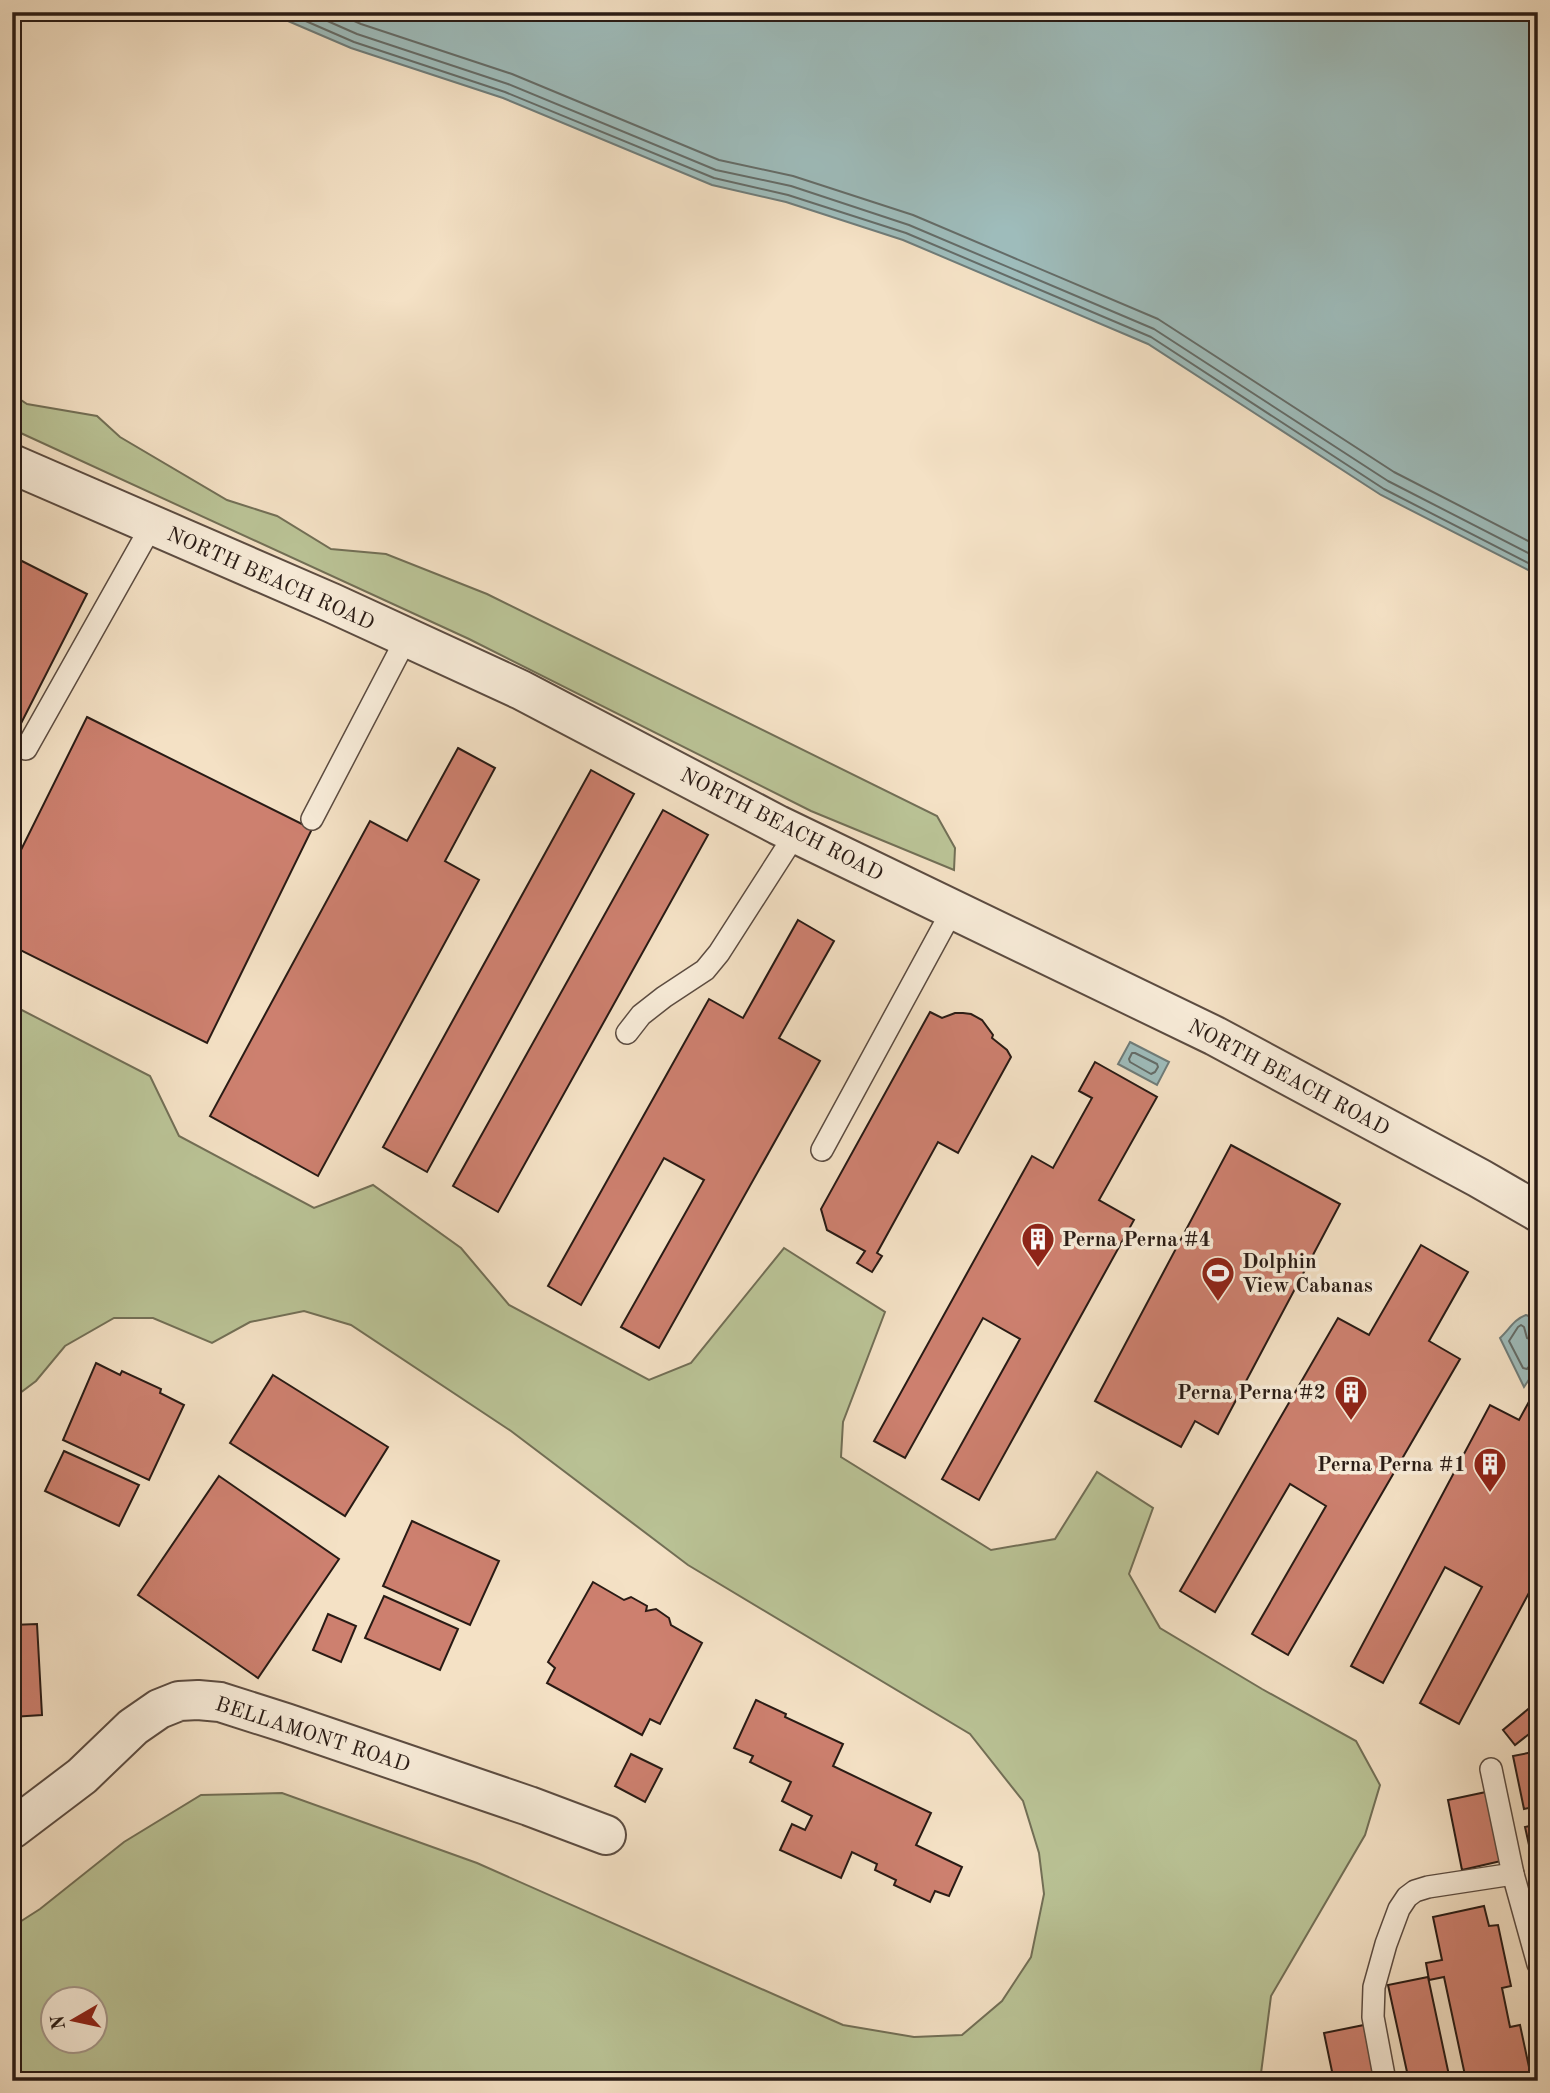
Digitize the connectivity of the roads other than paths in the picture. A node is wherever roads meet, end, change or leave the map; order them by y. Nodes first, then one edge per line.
1 (12, 464) edge
2 (152, 525) junction
3 (407, 637) junction
4 (26, 749) dead end
5 (312, 819) dead end
6 (796, 834) junction
7 (953, 909) junction
8 (627, 1033) dead end
9 (822, 1150) dead end
10 (1538, 1212) edge
11 (1491, 1769) dead end
12 (12, 1829) edge
13 (606, 1835) dead end
14 (1513, 1874) junction
15 (1538, 1964) edge
16 (1385, 2081) edge

1 - 2 street, NORTH BEACH ROAD
2 - 3 street, NORTH BEACH ROAD
2 - 4 lane
3 - 5 lane
3 - 6 street, NORTH BEACH ROAD
6 - 7 street, NORTH BEACH ROAD
6 - 8 lane
7 - 9 lane
7 - 10 street, NORTH BEACH ROAD
11 - 14 lane
12 - 13 street, BELLAMONT ROAD
14 - 15 lane
14 - 16 lane

